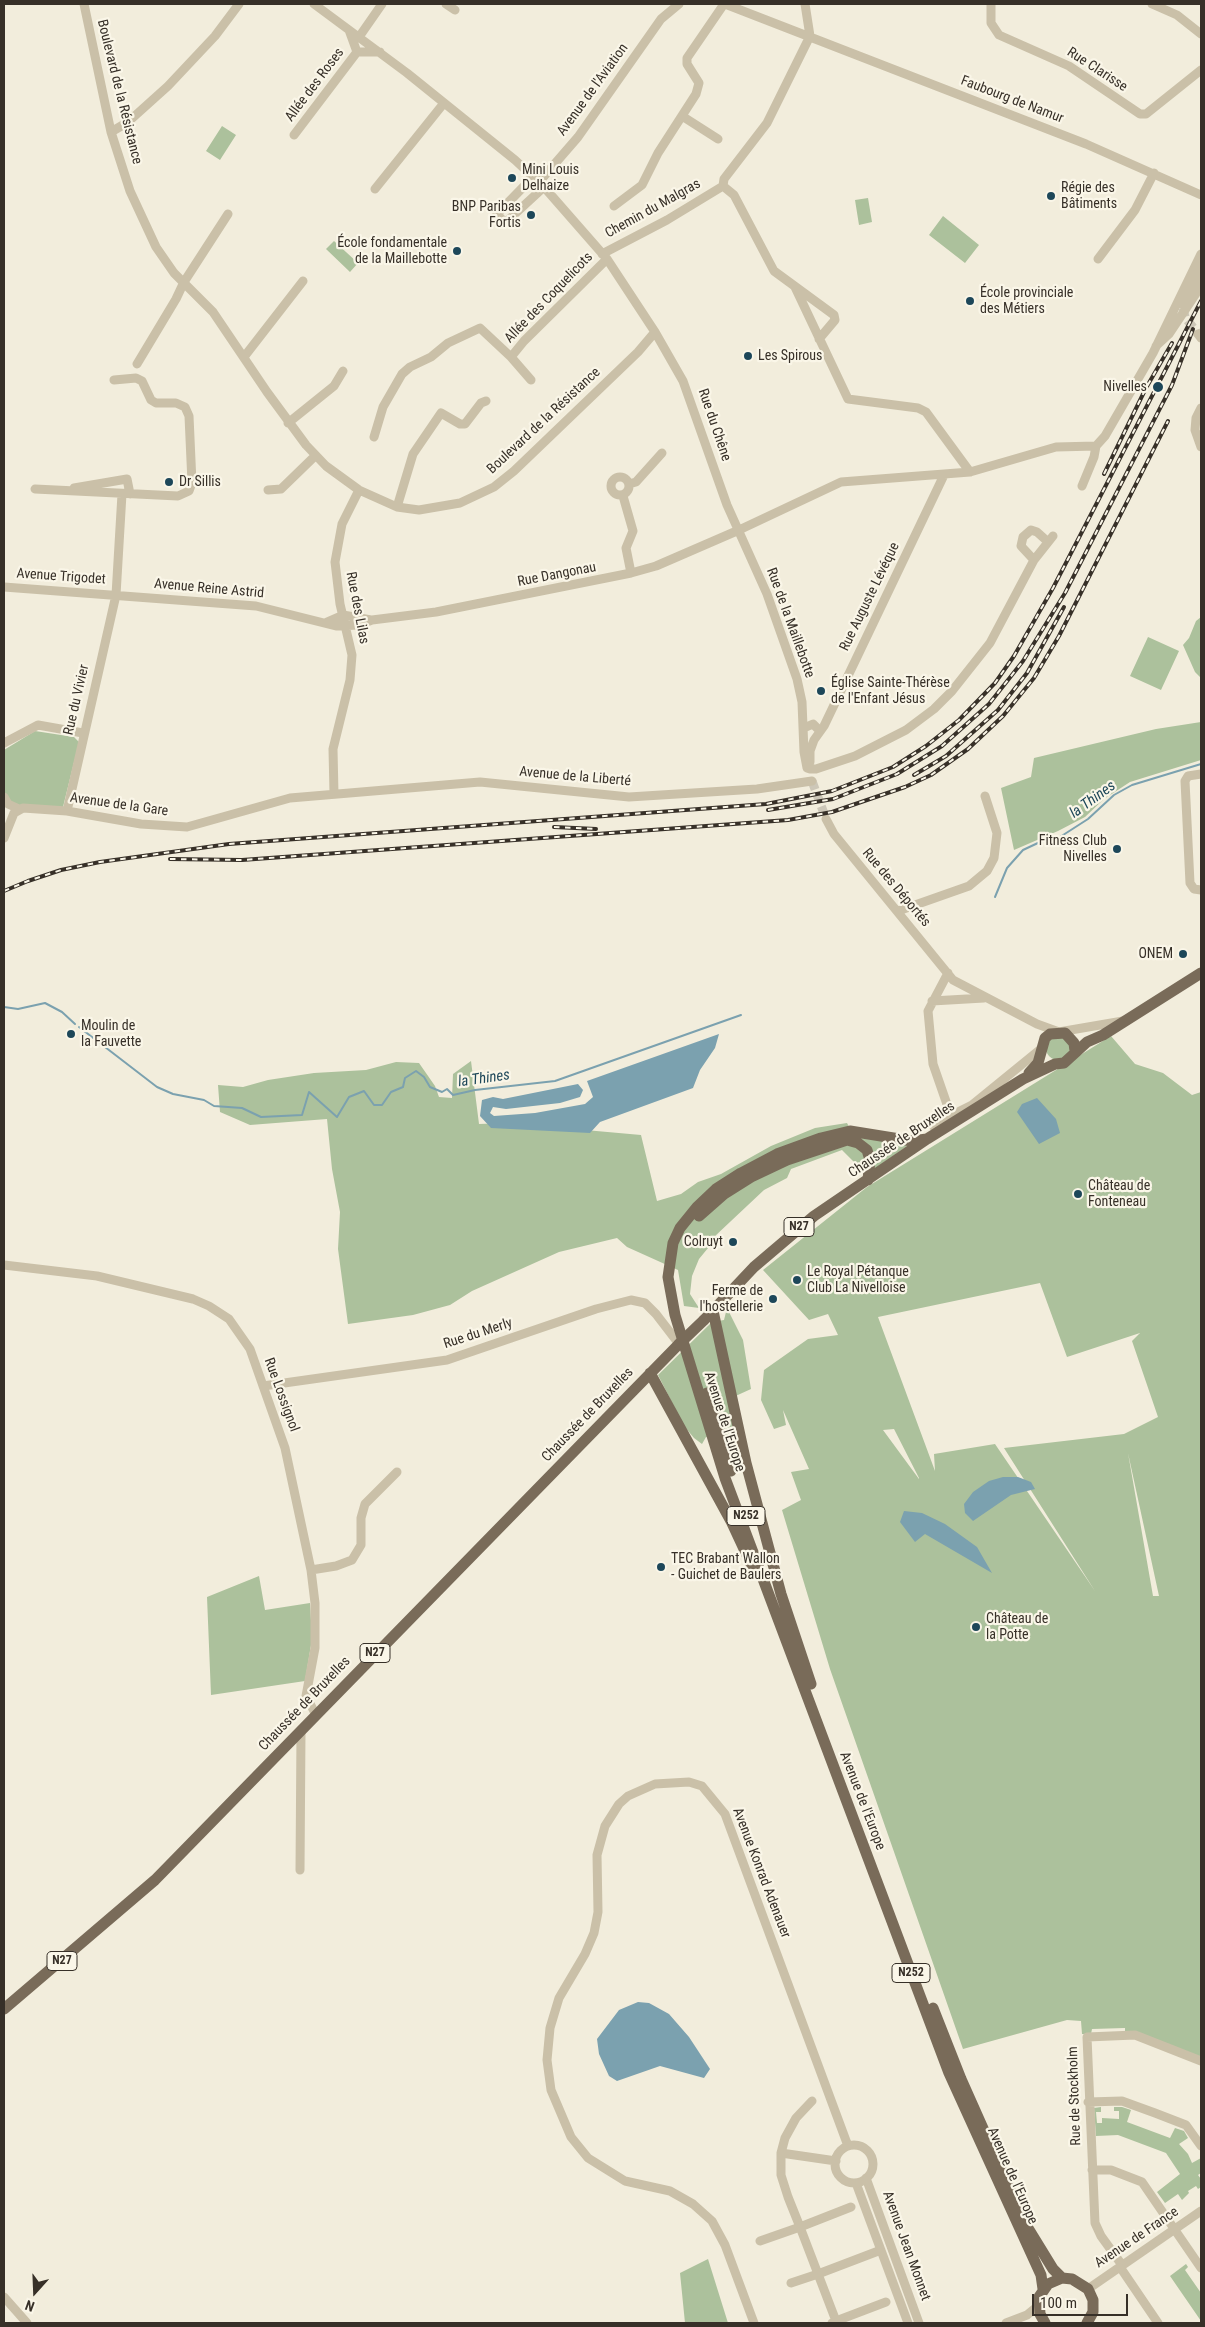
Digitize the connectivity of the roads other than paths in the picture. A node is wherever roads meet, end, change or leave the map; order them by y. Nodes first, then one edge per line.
1 (84, 4) edge
2 (239, 4) edge
3 (314, 4) edge
4 (382, 4) edge
5 (446, 4) edge
6 (679, 4) edge
7 (725, 4) edge
8 (805, 4) edge
9 (991, 4) edge
10 (1152, 4) edge
11 (668, 8) edge
12 (455, 10) dead end
13 (349, 30) junction
14 (1201, 34) edge
15 (359, 36) junction
16 (810, 36) junction
17 (357, 52) junction
18 (380, 52) junction
19 (1201, 70) edge
20 (444, 103) junction
21 (682, 116) junction
22 (111, 132) junction
23 (294, 135) dead end
24 (718, 139) dead end
25 (1154, 173) junction
26 (539, 182) junction
27 (723, 186) junction
28 (375, 189) dead end
29 (1201, 194) edge
30 (614, 206) dead end
31 (228, 214) dead end
32 (1201, 254) edge
33 (605, 256) junction
34 (1098, 259) dead end
35 (1201, 270) edge
36 (303, 281) dead end
37 (184, 282) junction
38 (1201, 286) edge
39 (795, 287) junction
40 (1183, 308) dead end
41 (1173, 320) junction
42 (655, 332) junction
43 (819, 339) junction
44 (511, 356) junction
45 (244, 357) junction
46 (137, 364) dead end
47 (343, 371) dead end
48 (114, 380) dead end
49 (531, 380) dead end
50 (486, 401) dead end
51 (1201, 411) edge
52 (288, 422) junction
53 (374, 437) dead end
54 (1096, 446) junction
55 (1201, 447) edge
56 (662, 453) dead end
57 (316, 456) junction
58 (970, 472) junction
59 (944, 475) junction
60 (629, 484) junction
61 (1082, 486) dead end
62 (35, 489) dead end
63 (268, 490) dead end
64 (359, 490) junction
65 (71, 491) junction
66 (126, 494) junction
67 (623, 496) junction
68 (397, 507) junction
69 (739, 530) junction
70 (1034, 560) junction
71 (631, 573) junction
72 (4, 587) edge
73 (116, 595) junction
74 (343, 615) junction
75 (372, 620) junction
76 (327, 622) junction
77 (345, 626) junction
78 (820, 731) junction
79 (83, 733) junction
80 (808, 735) junction
81 (4, 743) edge
82 (804, 752) junction
83 (810, 769) junction
84 (1201, 774) edge
85 (812, 781) junction
86 (334, 794) junction
87 (986, 796) dead end
88 (4, 798) edge
89 (19, 809) junction
90 (67, 811) junction
91 (826, 819) tunnel mouth
92 (4, 838) edge
93 (1201, 890) edge
94 (898, 911) junction
95 (948, 973) junction
96 (1201, 973) edge
97 (985, 998) junction
98 (932, 1001) junction
99 (1123, 1020) junction
100 (1037, 1024) junction
101 (1111, 1028) junction
102 (1060, 1032) junction
103 (1070, 1037) junction
104 (1043, 1046) junction
105 (1075, 1051) junction
106 (1055, 1064) junction
107 (1023, 1079) junction
108 (950, 1113) junction
109 (938, 1128) junction
110 (927, 1139) junction
111 (868, 1180) junction
112 (4, 1264) edge
113 (713, 1311) junction
114 (679, 1316) junction
115 (679, 1344) junction
116 (650, 1373) junction
117 (264, 1386) junction
118 (397, 1472) dead end
119 (311, 1570) junction
120 (791, 1652) junction
121 (820, 1712) junction
122 (316, 1715) junction
123 (301, 1732) junction
124 (300, 1870) dead end
125 (4, 2009) edge
126 (1201, 2061) edge
127 (812, 2102) dead end
128 (1088, 2102) junction
129 (848, 2146) junction
130 (1201, 2146) edge
131 (781, 2153) junction
132 (836, 2162) junction
133 (1092, 2170) junction
134 (866, 2178) junction
135 (856, 2182) junction
136 (851, 2207) dead end
137 (1201, 2211) edge
138 (800, 2227) junction
139 (1175, 2229) junction
140 (760, 2241) dead end
141 (881, 2250) junction
142 (1121, 2266) junction
143 (1201, 2268) edge
144 (818, 2274) junction
145 (1062, 2278) junction
146 (791, 2283) dead end
147 (1088, 2288) junction
148 (1043, 2290) junction
149 (4, 2297) edge
150 (886, 2302) dead end
151 (1038, 2306) junction
152 (834, 2322) edge
153 (27, 2323) edge
154 (754, 2323) edge
155 (908, 2323) edge
156 (919, 2323) edge
157 (1006, 2323) edge
158 (1045, 2323) edge
159 (1087, 2323) edge
160 (1158, 2323) edge

1 - 22 street, Boulevard de la Résistance
2 - 22 street
3 - 13 street
4 - 15 street
5 - 12 street
6 - 11 street, Avenue de l'Aviation
7 - 16 street, Faubourg de Namur
7 - 21 street
8 - 16 street
9 - 19 street, Rue Clarisse
10 - 14 street
11 - 26 street, Avenue de l'Aviation
13 - 15 street
13 - 17 street, Allée des Roses
15 - 18 street
16 - 25 street, Faubourg de Namur
16 - 27 street, Chemin du Malgras
17 - 18 street, Allée des Roses
17 - 23 street, Allée des Roses
18 - 20 street
20 - 26 street
20 - 28 street
21 - 24 street
21 - 30 street
22 - 37 street, Boulevard de la Résistance
25 - 29 street, Faubourg de Namur
25 - 34 street
26 - 26 street
26 - 33 street
27 - 33 street, Chemin du Malgras
27 - 39 street
31 - 37 street
32 - 41 street
33 - 42 street
33 - 44 street, Allée des Coquelicots
35 - 40 street
36 - 45 street
37 - 45 street, Boulevard de la Résistance
37 - 46 street
38 - 41 street
39 - 43 street
39 - 43 street
41 - 54 street
42 - 68 street, Boulevard de la Résistance
42 - 69 street, Rue du Chêne
43 - 58 street
44 - 49 street, Allée des Coquelicots
44 - 53 street, Allée des Coquelicots
45 - 52 street, Boulevard de la Résistance
47 - 52 street
48 - 66 street
50 - 68 street
51 - 55 street
52 - 57 street, Boulevard de la Résistance
54 - 58 street, Rue Dangonau
54 - 61 street
56 - 60 street
57 - 63 street
57 - 64 street, Boulevard de la Résistance
58 - 59 street, Rue Dangonau
59 - 69 street, Rue Dangonau
59 - 78 street, Rue Auguste Lévéque
60 - 67 street
60 - 67 street
62 - 65 street
64 - 68 street, Boulevard de la Résistance
64 - 74 street, Rue des Lilas
65 - 66 street
65 - 66 street
66 - 73 street, Rue du Vivier
67 - 71 street
69 - 71 street, Rue Dangonau
69 - 80 street, Rue de la Maillebotte
70 - 70 street
70 - 83 street
71 - 75 street, Rue Dangonau
72 - 73 street, Avenue Trigodet
73 - 76 street, Avenue Reine Astrid
73 - 79 street, Rue du Vivier
74 - 75 street, Rue Dangonau
74 - 76 street
74 - 77 street, Rue des Lilas
75 - 77 street, Rue Dangonau
76 - 77 street, Avenue Reine Astrid
77 - 86 street, Rue des Lilas
78 - 80 street, Rue Auguste Lévéque
78 - 80 street
79 - 81 street
79 - 90 street, Rue du Vivier
80 - 82 street, Rue de la Maillebotte
80 - 83 street, Rue de la Maillebotte
82 - 83 street, Rue de la Maillebotte
82 - 85 street
83 - 85 street, Rue de la Maillebotte
84 - 93 street
85 - 86 street, Avenue de la Liberté
86 - 90 street, Avenue de la Gare
87 - 94 street
88 - 89 street
89 - 90 street, Avenue de la Gare
89 - 92 street
91 - 94 street, Rue des Déportés
94 - 95 street, Rue des Déportés
95 - 97 street, Rue des Déportés
95 - 98 street
96 - 99 main road, N27
97 - 98 street
97 - 100 street, Rue des Déportés
98 - 108 street
99 - 101 main road, N27
99 - 102 street
100 - 102 street, Rue des Déportés
100 - 104 street
101 - 103 main road, N27
101 - 105 main road, N27
102 - 103 main road
102 - 104 main road
103 - 105 main road
104 - 106 main road
104 - 107 main road, N27
104 - 108 street, Chaussée de Bruxelles
105 - 106 main road, N27
106 - 107 main road, N27
107 - 109 main road, Chaussée de Bruxelles / N27
108 - 109 street, Chaussée de Bruxelles
109 - 110 main road, Chaussée de Bruxelles / N27
110 - 111 main road, Chaussée de Bruxelles / N27
110 - 114 main road
111 - 113 main road, Chaussée de Bruxelles / N27
111 - 114 main road
112 - 117 street, Rue Lossignol
113 - 115 main road, N27, bridge
113 - 121 main road
114 - 120 main road, Avenue de l'Europe / N252
114 - 121 main road, Avenue de l'Europe / N252
115 - 116 main road, Chaussée de Bruxelles / N27
115 - 117 street, Rue du Merly
116 - 120 main road
116 - 122 main road, Chaussée de Bruxelles / N27
117 - 119 street, Rue Lossignol
118 - 119 street
119 - 122 street, Rue Lossignol
120 - 148 main road, Avenue de l'Europe / N252
121 - 145 main road, Avenue de l'Europe / N252
122 - 123 main road, Chaussée de Bruxelles / N27
123 - 124 street
123 - 125 main road, Chaussée de Bruxelles / N27
126 - 128 street, Rue de Stockholm
127 - 131 street
128 - 130 street
128 - 133 street, Rue de Stockholm
129 - 132 street
129 - 134 street, Avenue Jean Monnet
129 - 154 street, Avenue Konrad Adenauer
131 - 132 street
131 - 138 street
132 - 135 street
133 - 139 street
133 - 142 street, Rue de Stockholm
134 - 135 street, Avenue Jean Monnet
134 - 156 street, Avenue Jean Monnet
135 - 141 street, Avenue Jean Monnet
136 - 138 street
137 - 139 street, Avenue de France
138 - 140 street
138 - 144 street
139 - 142 street, Avenue de France
139 - 143 street
141 - 144 street
141 - 155 street, Avenue Jean Monnet
142 - 147 street, Avenue de France
142 - 160 street, Rue de Stockholm
144 - 146 street
144 - 152 street
145 - 147 main road
145 - 148 main road
147 - 159 main road
148 - 151 main road
149 - 153 street
150 - 152 street
151 - 157 street
151 - 158 main road

